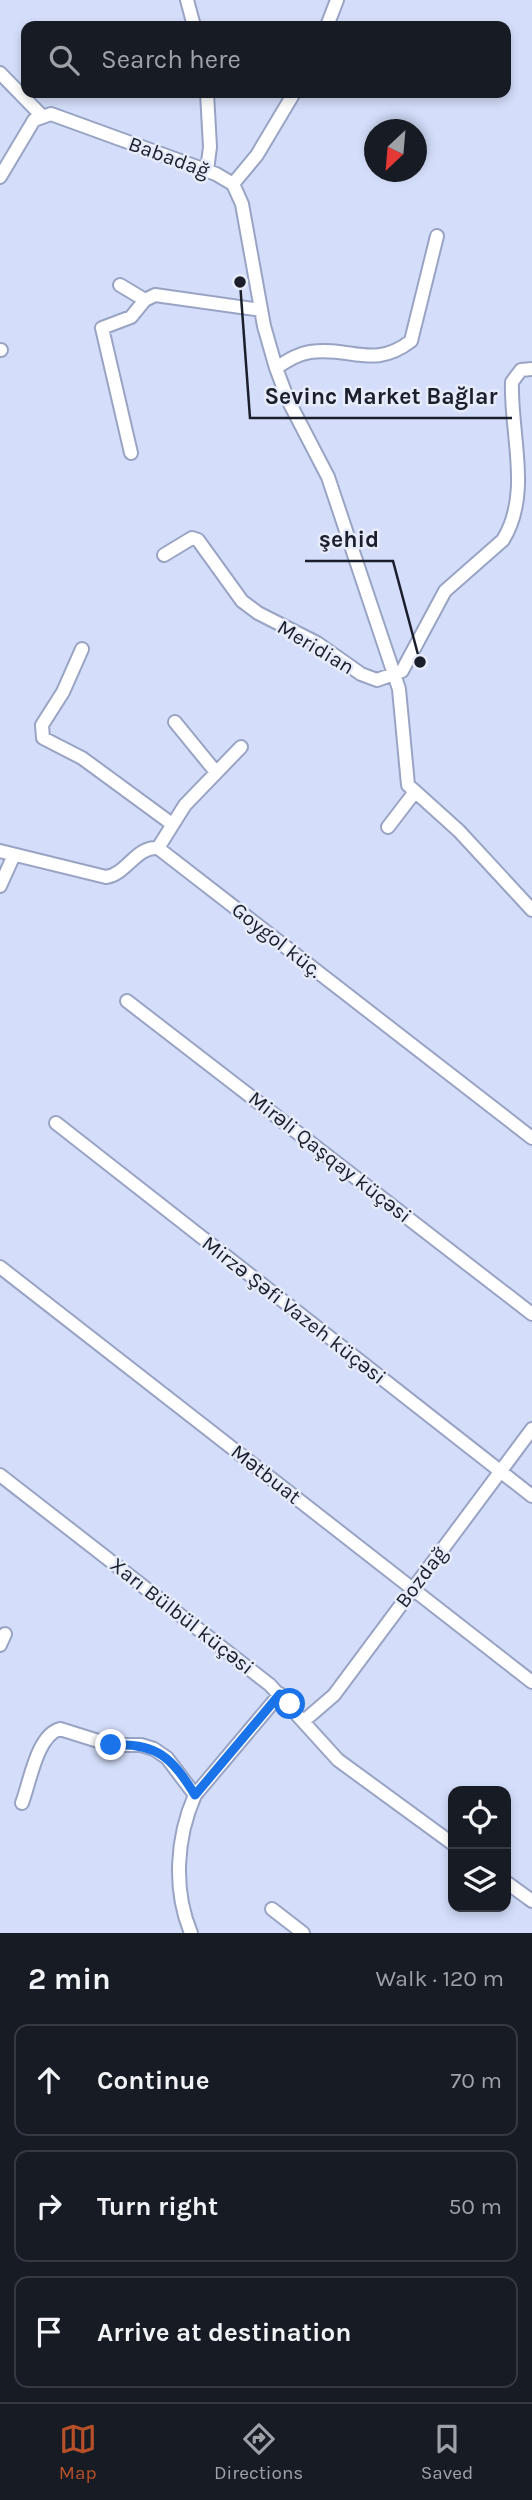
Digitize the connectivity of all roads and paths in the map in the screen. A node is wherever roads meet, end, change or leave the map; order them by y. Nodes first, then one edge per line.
1 (187, 0) edge
2 (337, 0) edge
3 (193, 21) edge
4 (329, 21) edge
5 (0, 73) edge
6 (21, 95) edge
7 (24, 98) edge
8 (207, 98) edge
9 (291, 98) edge
10 (41, 115) junction
11 (207, 170) junction
12 (0, 177) edge
13 (233, 184) junction
14 (437, 236) dead end
15 (120, 285) dead end
16 (145, 300) junction
17 (261, 310) junction
18 (276, 368) junction
19 (532, 369) edge
20 (131, 453) dead end
21 (164, 555) dead end
22 (82, 649) dead end
23 (395, 675) junction
24 (175, 722) dead end
25 (241, 747) dead end
26 (215, 771) junction
27 (414, 793) junction
28 (172, 824) junction
29 (388, 827) dead end
30 (158, 848) junction
31 (0, 851) edge
32 (14, 855) junction
33 (0, 886) edge
34 (532, 910) edge
35 (127, 1001) dead end
36 (56, 1123) dead end
37 (532, 1138) edge
38 (0, 1267) edge
39 (532, 1314) edge
40 (532, 1429) edge
41 (500, 1471) junction
42 (0, 1475) edge
43 (532, 1496) edge
44 (412, 1588) junction
45 (532, 1682) edge
46 (280, 1694) junction
47 (305, 1720) junction
48 (195, 1795) junction
49 (22, 1803) dead end
50 (448, 1840) edge
51 (511, 1886) edge
52 (532, 1901) edge
53 (272, 1909) dead end
54 (191, 1933) edge
55 (303, 1933) edge

1 - 3 street
2 - 4 street
5 - 6 street
7 - 10 street
8 - 11 street
9 - 13 street
10 - 11 street, Babadağ
10 - 12 street
11 - 13 street, Babadağ
13 - 17 street, Babadağ
14 - 18 street
15 - 16 street
16 - 17 street
16 - 20 street
17 - 18 street, Babadağ
18 - 23 street, Babadağ
19 - 23 street
21 - 23 street, Meridian
22 - 28 street
23 - 27 street, Babadağ
24 - 26 street
25 - 26 street
26 - 28 street
27 - 29 street
27 - 34 street
28 - 30 street
30 - 32 street
30 - 37 street, Goygol küç.
31 - 32 street
32 - 33 street
35 - 39 street, Mirəli Qaşqay küçəsi
36 - 41 street, Mirzə Şəfi Vazeh küçəsi
38 - 44 street, Mətbuat
40 - 41 street, Bozdağ
41 - 43 street, Mirzə Şəfi Vazeh küçəsi
41 - 44 street, Bozdağ
42 - 46 street, Xarı Bülbül küçəsi
44 - 45 street, Mətbuat
44 - 47 street, Bozdağ
46 - 47 street, Xarı Bülbül küçəsi
46 - 48 street
47 - 50 street, Xarı Bülbül küçəsi
48 - 49 street
48 - 54 street
51 - 52 street
53 - 55 street

